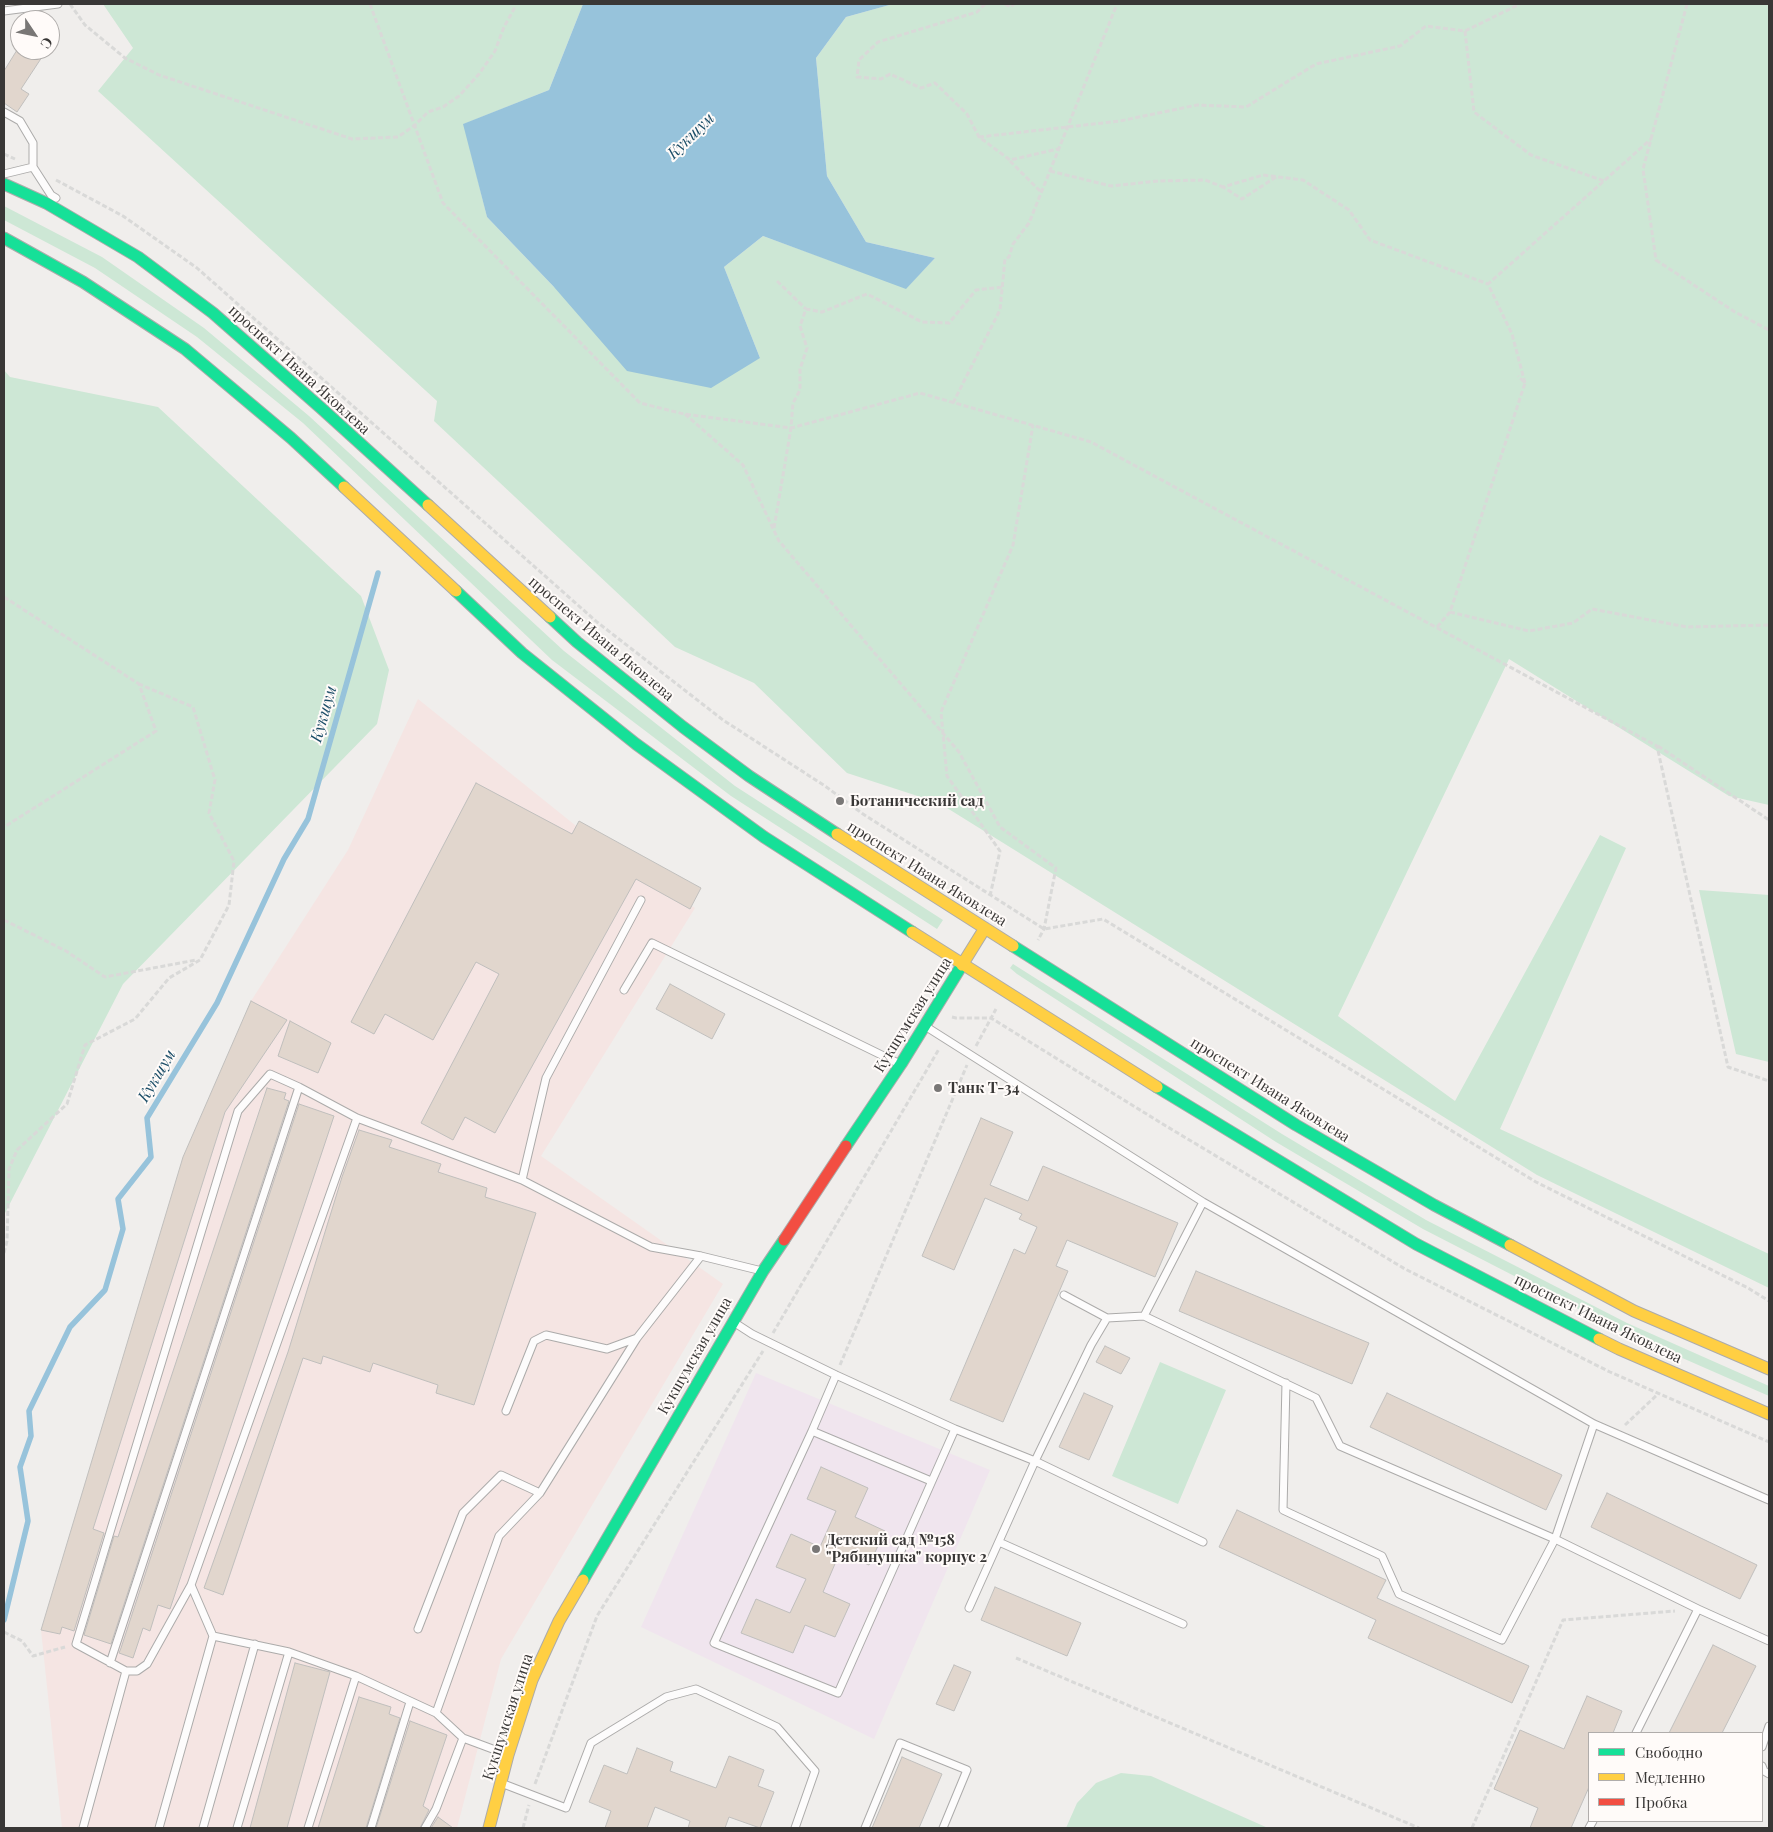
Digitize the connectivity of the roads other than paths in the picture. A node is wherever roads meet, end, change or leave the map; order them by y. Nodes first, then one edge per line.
1 (58, 4) edge
2 (4, 11) edge
3 (4, 112) edge
4 (33, 167) junction
5 (4, 174) edge
6 (4, 184) edge
7 (59, 200) dead end
8 (67, 206) dead end
9 (4, 238) edge
10 (138, 257) junction
11 (641, 900) dead end
12 (985, 928) junction
13 (962, 965) junction
14 (624, 990) dead end
15 (925, 1025) junction
16 (901, 1064) junction
17 (299, 1087) junction
18 (357, 1118) junction
19 (522, 1180) junction
20 (1203, 1202) junction
21 (701, 1256) junction
22 (763, 1271) junction
23 (1064, 1295) dead end
24 (1144, 1316) junction
25 (1107, 1318) junction
26 (732, 1322) junction
27 (637, 1338) junction
28 (1769, 1369) edge
29 (836, 1375) junction
30 (1286, 1384) junction
31 (506, 1411) dead end
32 (1769, 1414) edge
33 (1594, 1424) junction
34 (955, 1429) junction
35 (812, 1431) junction
36 (1034, 1461) junction
37 (931, 1482) junction
38 (540, 1493) junction
39 (1769, 1500) edge
40 (1555, 1539) junction
41 (998, 1542) junction
42 (1202, 1542) dead end
43 (191, 1585) junction
44 (969, 1608) dead end
45 (1698, 1609) junction
46 (1182, 1624) dead end
47 (418, 1629) dead end
48 (213, 1636) junction
49 (1769, 1641) edge
50 (255, 1644) junction
51 (289, 1652) junction
52 (110, 1663) junction
53 (126, 1671) junction
54 (356, 1676) junction
55 (410, 1702) junction
56 (436, 1713) junction
57 (1769, 1726) edge
58 (1636, 1732) edge
59 (1768, 1735) edge
60 (463, 1738) junction
61 (508, 1755) junction
62 (501, 1782) junction
63 (83, 1828) edge
64 (160, 1828) edge
65 (203, 1828) edge
66 (237, 1828) edge
67 (308, 1828) edge
68 (371, 1828) edge
69 (425, 1828) edge
70 (489, 1828) edge
71 (795, 1828) edge
72 (865, 1828) edge
73 (943, 1828) edge

1 - 2 lane
3 - 4 lane
4 - 5 lane
4 - 7 lane
6 - 10 main road, проспект Ивана Яковлева
8 - 10 lane
9 - 13 main road, проспект Ивана Яковлева
10 - 12 main road, проспект Ивана Яковлева
11 - 19 lane
12 - 13 main road, Кукшумская улица
12 - 28 main road, проспект Ивана Яковлева
13 - 15 main road, Кукшумская улица
13 - 32 main road, проспект Ивана Яковлева
14 - 16 lane
15 - 16 main road, Кукшумская улица
15 - 20 lane
16 - 22 main road, Кукшумская улица
17 - 18 lane
17 - 52 lane
17 - 52 lane
18 - 19 lane
18 - 43 lane
19 - 21 lane
20 - 24 lane
20 - 33 lane
21 - 22 lane
21 - 27 lane
22 - 26 main road, Кукшумская улица
23 - 25 lane
24 - 25 lane
24 - 30 lane
25 - 36 lane
26 - 29 lane
26 - 61 main road, Кукшумская улица
27 - 31 lane
27 - 38 lane
29 - 34 lane
29 - 35 lane
30 - 40 lane
30 - 40 lane
33 - 39 lane
33 - 40 lane
34 - 36 lane
34 - 37 lane
35 - 37 lane
35 - 37 lane
36 - 41 lane
36 - 42 lane
38 - 47 lane
38 - 56 lane
40 - 45 lane
41 - 44 lane
41 - 46 lane
43 - 48 lane
43 - 53 lane
45 - 49 lane
45 - 58 lane
48 - 50 lane
48 - 64 lane
50 - 51 lane
50 - 65 lane
51 - 54 lane
51 - 66 lane
52 - 53 lane
53 - 63 lane
54 - 55 lane
54 - 67 lane
55 - 56 lane
55 - 68 lane
56 - 60 lane
57 - 59 lane
60 - 61 lane
60 - 69 lane
61 - 62 main road, Кукшумская улица
62 - 70 main road, Кукшумская улица
62 - 71 lane
72 - 73 lane

